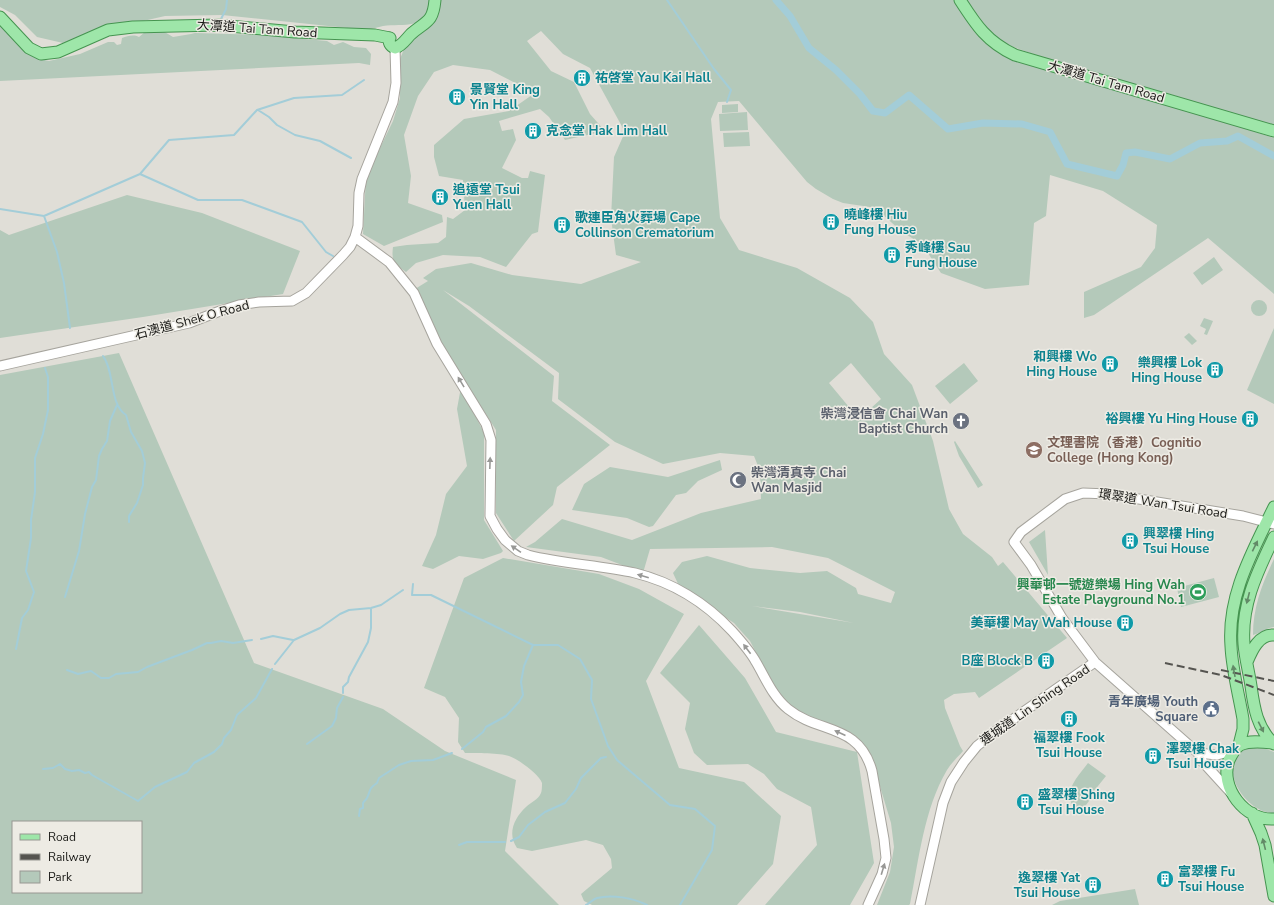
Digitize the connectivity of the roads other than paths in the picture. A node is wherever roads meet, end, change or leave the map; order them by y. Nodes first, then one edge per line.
1 (435, 0) edge
2 (960, 0) edge
3 (0, 17) edge
4 (396, 41) junction
5 (1274, 131) edge
6 (355, 237) junction
7 (0, 366) edge
8 (1274, 507) edge
9 (1270, 523) edge
10 (1274, 537) edge
11 (1274, 635) edge
12 (1095, 662) junction
13 (1247, 662) junction
14 (1274, 744) edge
15 (1236, 748) junction
16 (1198, 752) junction
17 (1232, 795) junction
18 (1252, 813) junction
19 (1274, 819) edge
20 (1274, 896) edge
21 (868, 905) edge
22 (920, 905) edge

1 - 4 main road, 大潭道 Tai Tam Road
2 - 5 main road, 大潭道 Tai Tam Road
3 - 4 main road, 大潭道 Tai Tam Road
4 - 6 street, 石澳道 Shek O Road
6 - 7 street, 石澳道 Shek O Road
21 -> 6 street
8 - 9 main road
9 - 12 street, 環翠道 Wan Tsui Road
15 -> 9 main road
10 -> 13 main road
11 - 13 main road
12 - 16 street, 環翠道 Wan Tsui Road
12 - 22 street, 連城道 Lin Shing Road
13 -> 14 main road
14 - 15 main road
15 - 16 street
15 - 17 main road
16 - 17 street, 環翠道 Wan Tsui Road
17 - 18 main road
18 - 19 main road
20 -> 18 main road

